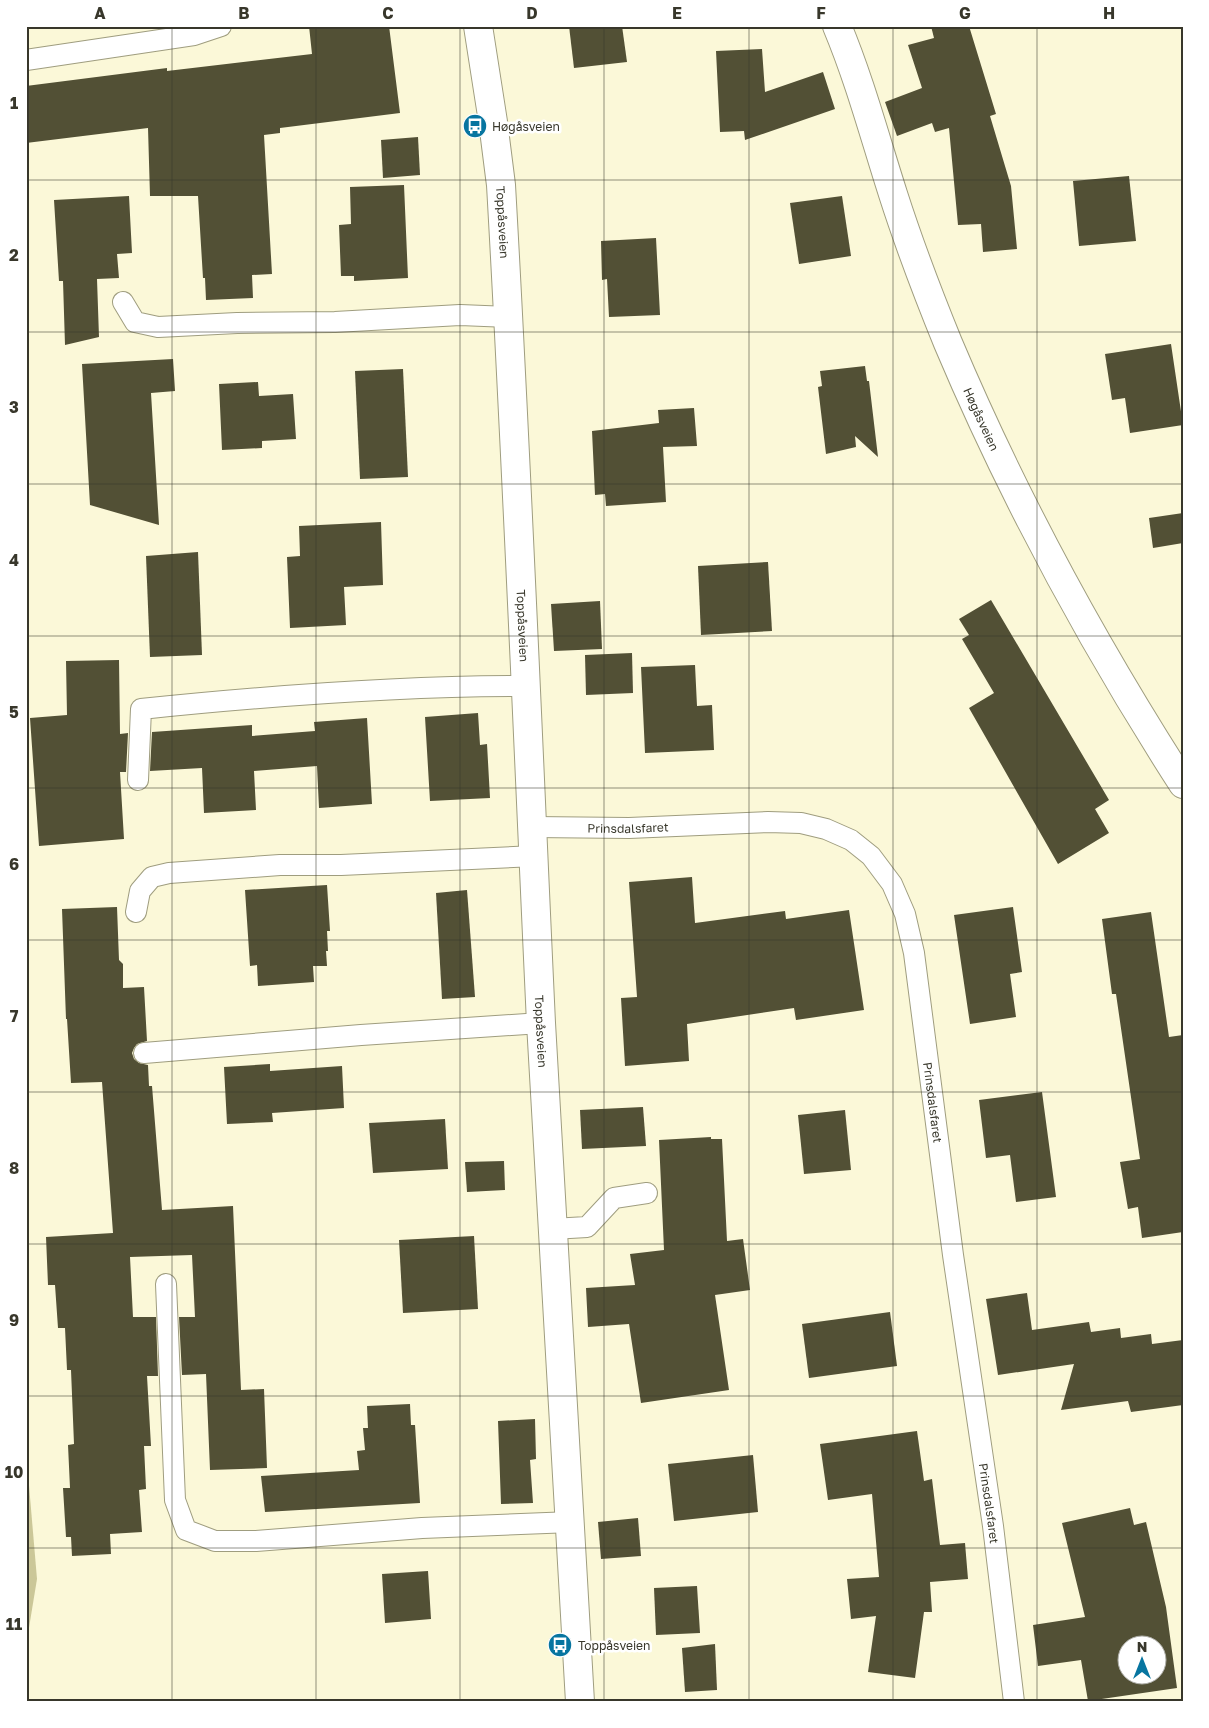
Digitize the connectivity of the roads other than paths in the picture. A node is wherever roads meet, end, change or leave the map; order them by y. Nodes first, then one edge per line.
1 (221, 26) edge
2 (478, 26) edge
3 (837, 26) edge
4 (26, 60) edge
5 (123, 302) dead end
6 (508, 317) junction
7 (525, 686) junction
8 (138, 780) dead end
9 (1183, 784) edge
10 (533, 827) junction
11 (534, 856) junction
12 (136, 912) dead end
13 (541, 1023) junction
14 (144, 1053) dead end
15 (647, 1193) dead end
16 (552, 1229) junction
17 (166, 1284) dead end
18 (572, 1522) junction
19 (580, 1702) edge
20 (1014, 1702) edge

1 - 4 lane
2 - 6 street, Toppåsveien
3 - 9 street, Høgåsveien
5 - 6 lane
6 - 7 street, Toppåsveien
7 - 8 lane
7 - 10 street, Toppåsveien
10 - 11 street, Toppåsveien
10 - 20 lane, Prinsdalsfaret
11 - 12 lane
11 - 13 street, Toppåsveien
13 - 14 lane
13 - 16 street, Toppåsveien
15 - 16 lane
16 - 18 street, Toppåsveien
17 - 18 lane
18 - 19 street, Toppåsveien

